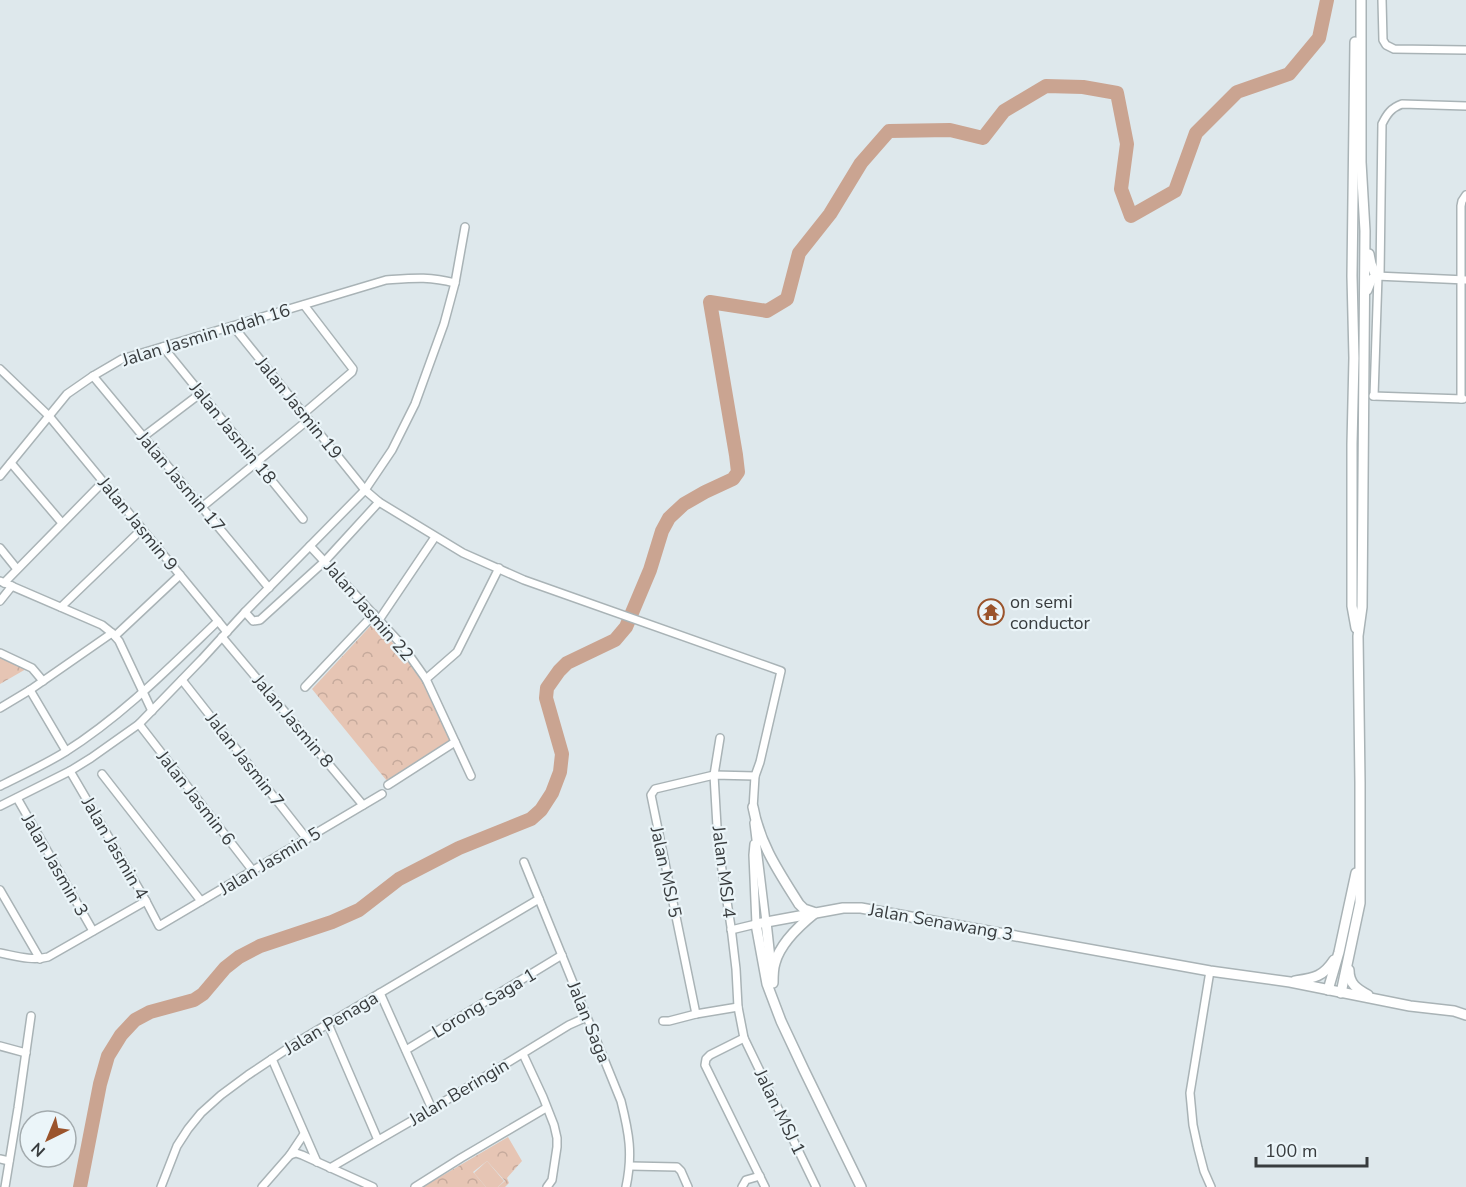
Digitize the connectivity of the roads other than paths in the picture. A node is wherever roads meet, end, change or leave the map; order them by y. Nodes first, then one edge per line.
1 (1355, 0) edge
2 (1361, 0) edge
3 (1382, 0) edge
4 (1466, 50) edge
5 (1466, 106) edge
6 (1354, 190) junction
7 (1466, 195) edge
8 (465, 227) dead end
9 (1365, 231) junction
10 (1364, 275) junction
11 (1378, 276) junction
12 (1464, 280) edge
13 (455, 283) junction
14 (304, 305) junction
15 (1365, 314) junction
16 (232, 326) junction
17 (163, 347) junction
18 (1354, 358) junction
19 (0, 369) edge
20 (93, 376) junction
21 (201, 393) junction
22 (1369, 396) junction
23 (1464, 399) edge
24 (49, 416) junction
25 (305, 417) junction
26 (143, 436) junction
27 (257, 462) junction
28 (11, 463) junction
29 (0, 476) edge
30 (103, 482) junction
31 (365, 490) junction
32 (379, 502) junction
33 (202, 507) junction
34 (303, 519) dead end
35 (62, 523) junction
36 (142, 529) junction
37 (435, 537) junction
38 (310, 546) junction
39 (0, 548) edge
40 (325, 561) junction
41 (499, 568) junction
42 (17, 569) junction
43 (180, 575) junction
44 (2, 582) edge
45 (12, 586) junction
46 (268, 588) junction
47 (0, 601) edge
48 (61, 608) junction
49 (245, 612) junction
50 (376, 617) junction
51 (218, 621) junction
52 (113, 634) junction
53 (225, 634) junction
54 (1358, 636) junction
55 (0, 653) edge
56 (426, 679) junction
57 (182, 680) junction
58 (44, 681) junction
59 (305, 687) dead end
60 (30, 690) junction
61 (143, 693) junction
62 (0, 708) edge
63 (152, 711) junction
64 (139, 724) junction
65 (720, 738) dead end
66 (456, 742) junction
67 (66, 751) junction
68 (70, 771) junction
69 (102, 774) dead end
70 (714, 775) junction
71 (471, 776) dead end
72 (755, 776) junction
73 (388, 785) dead end
74 (0, 786) edge
75 (382, 794) dead end
76 (17, 798) junction
77 (0, 806) edge
78 (363, 806) junction
79 (753, 807) junction
80 (308, 839) junction
81 (1360, 856) junction
82 (524, 862) dead end
83 (253, 871) junction
84 (0, 890) edge
85 (539, 899) junction
86 (146, 900) junction
87 (201, 901) junction
88 (815, 912) junction
89 (761, 923) junction
90 (159, 926) joint
91 (731, 930) junction
92 (93, 931) junction
93 (1352, 941) junction
94 (1339, 952) junction
95 (0, 953) edge
96 (562, 956) junction
97 (40, 959) junction
98 (1210, 970) junction
99 (1290, 982) junction
100 (773, 983) junction
101 (1328, 990) junction
102 (380, 993) junction
103 (1341, 993) junction
104 (1372, 998) junction
105 (775, 1004) junction
106 (738, 1007) junction
107 (696, 1014) junction
108 (1466, 1015) edge
109 (31, 1016) dead end
110 (587, 1017) junction
111 (663, 1021) dead end
112 (328, 1024) junction
113 (744, 1038) junction
114 (0, 1046) edge
115 (406, 1050) junction
116 (26, 1053) junction
117 (523, 1054) junction
118 (272, 1059) junction
119 (432, 1108) junction
120 (546, 1108) junction
121 (304, 1134) junction
122 (378, 1140) junction
123 (290, 1155) junction
124 (0, 1159) edge
125 (9, 1161) junction
126 (317, 1162) junction
127 (630, 1166) junction
128 (330, 1168) junction
129 (760, 1176) junction
130 (5, 1187) edge
131 (161, 1187) edge
132 (262, 1187) edge
133 (373, 1187) edge
134 (415, 1187) edge
135 (547, 1187) edge
136 (626, 1187) edge
137 (688, 1187) edge
138 (742, 1187) edge
139 (765, 1187) edge
140 (816, 1187) edge
141 (861, 1187) edge
142 (1211, 1187) edge

1 - 6 street
2 - 9 street
3 - 4 street
5 - 11 street
6 - 10 street
6 - 18 street
7 - 12 street
8 - 13 street
9 - 10 street
9 - 11 street
10 - 11 street
10 - 15 street
10 - 18 street
11 - 12 street
11 - 15 street
11 - 22 street
12 - 23 street
13 - 14 street, Jalan Jasmin Indah 16
13 - 31 street
14 - 16 street, Jalan Jasmin Indah 16
14 - 25 street
15 - 22 street
16 - 17 street, Jalan Jasmin Indah 16
16 - 25 street, Jalan Jasmin 19
17 - 20 street, Jalan Jasmin Indah 16
17 - 21 street, Jalan Jasmin 18
18 - 54 street
19 - 24 street, Jalan Jasmin 9
20 - 24 street, Jalan Jasmin Indah 16
20 - 26 street, Jalan Jasmin 17
21 - 26 street
21 - 27 street, Jalan Jasmin 18
22 - 23 street
22 - 54 street
24 - 28 street, Jalan Jasmin Indah 16
24 - 30 street, Jalan Jasmin 9
25 - 27 street
25 - 31 street, Jalan Jasmin 19
26 - 33 street, Jalan Jasmin 17
27 - 33 street
27 - 34 street, Jalan Jasmin 18
28 - 29 street, Jalan Jasmin Indah 16
28 - 35 street
30 - 35 street
30 - 36 street, Jalan Jasmin 9
31 - 32 street, Jalan Jasmin 19
31 - 38 street
32 - 37 street, Jalan Jasmin 19
32 - 40 street
33 - 46 street, Jalan Jasmin 17
35 - 42 street
36 - 43 street, Jalan Jasmin 9
36 - 48 street
37 - 41 street, Jalan Jasmin 19
37 - 50 street
38 - 40 street, Jalan Jasmin 22
38 - 46 street
39 - 42 street
40 - 49 street
40 - 50 street, Jalan Jasmin 22
41 - 56 street
41 - 72 street, Jalan Jasmin 19
42 - 44 street
43 - 51 street, Jalan Jasmin 9
43 - 52 street
44 - 45 street
45 - 47 street
45 - 48 street
46 - 49 street
48 - 52 street
49 - 53 street
50 - 56 street, Jalan Jasmin 22
50 - 59 street
51 - 53 street, Jalan Jasmin 9
51 - 61 street
52 - 58 street
52 - 61 street
53 - 57 street
53 - 78 street, Jalan Jasmin 8
54 - 81 street
55 - 58 street
56 - 66 street, Jalan Jasmin 22
57 - 63 street
57 - 80 street, Jalan Jasmin 7
58 - 60 street
60 - 62 street
60 - 67 street
61 - 63 street
61 - 67 street
63 - 64 street
64 - 68 street
64 - 83 street, Jalan Jasmin 6
65 - 70 street, Jalan MSJ 4
66 - 71 street, Jalan Jasmin 22
66 - 73 street
67 - 74 street
68 - 76 street
68 - 86 street, Jalan Jasmin 4
69 - 87 street
70 - 72 street, Jalan MSJ 5
70 - 91 street, Jalan MSJ 4
70 - 107 street, Jalan MSJ 5
72 - 79 street
75 - 78 street, Jalan Jasmin 5
76 - 77 street
76 - 92 street, Jalan Jasmin 3
78 - 80 street, Jalan Jasmin 5
79 - 88 street
79 - 89 street
80 - 83 street, Jalan Jasmin 5
81 - 93 street
81 - 94 street
82 - 85 street, Jalan Saga
83 - 87 street, Jalan Jasmin 5
84 - 97 street
85 - 96 street, Jalan Saga
85 - 102 street, Jalan Penaga
86 - 90 street, Jalan Jasmin 4
86 - 92 street
87 - 90 street, Jalan Jasmin 5
88 - 89 street, Jalan Senawang 3
88 - 98 street, Jalan Senawang 3
88 - 100 street
89 - 91 street
89 - 100 street
89 - 105 street
91 - 106 street, Jalan MSJ 4
92 - 97 street
93 - 103 street
93 - 104 street
94 - 99 street
94 - 101 street
95 - 97 street
96 - 110 street, Jalan Saga
96 - 115 street, Lorong Saga 1
98 - 99 street, Jalan Senawang 3
98 - 142 street
99 - 101 street, Jalan Senawang 3
100 - 105 street
101 - 103 street, Jalan Senawang 3
102 - 112 street, Jalan Penaga
102 - 115 street
103 - 104 street, Jalan Senawang 3
104 - 108 street, Jalan Senawang 3
105 - 141 street
106 - 107 street
106 - 113 street, Jalan MSJ 4
107 - 111 street
109 - 116 street
110 - 117 street, Jalan Beringin
110 - 127 street, Jalan Saga
112 - 118 street, Jalan Penaga
112 - 122 street
113 - 129 street
113 - 140 street, Jalan MSJ 1
114 - 116 street
115 - 119 street
116 - 125 street
117 - 119 street, Jalan Beringin
117 - 120 street
118 - 121 street
118 - 131 street, Jalan Penaga
119 - 122 street, Jalan Beringin
120 - 134 street
120 - 135 street
121 - 123 street
121 - 126 street
122 - 128 street, Jalan Beringin
123 - 126 street
123 - 132 street
124 - 125 street
125 - 130 street
126 - 128 street
127 - 136 street, Jalan Saga
127 - 137 street
128 - 133 street
129 - 138 street
129 - 139 street

